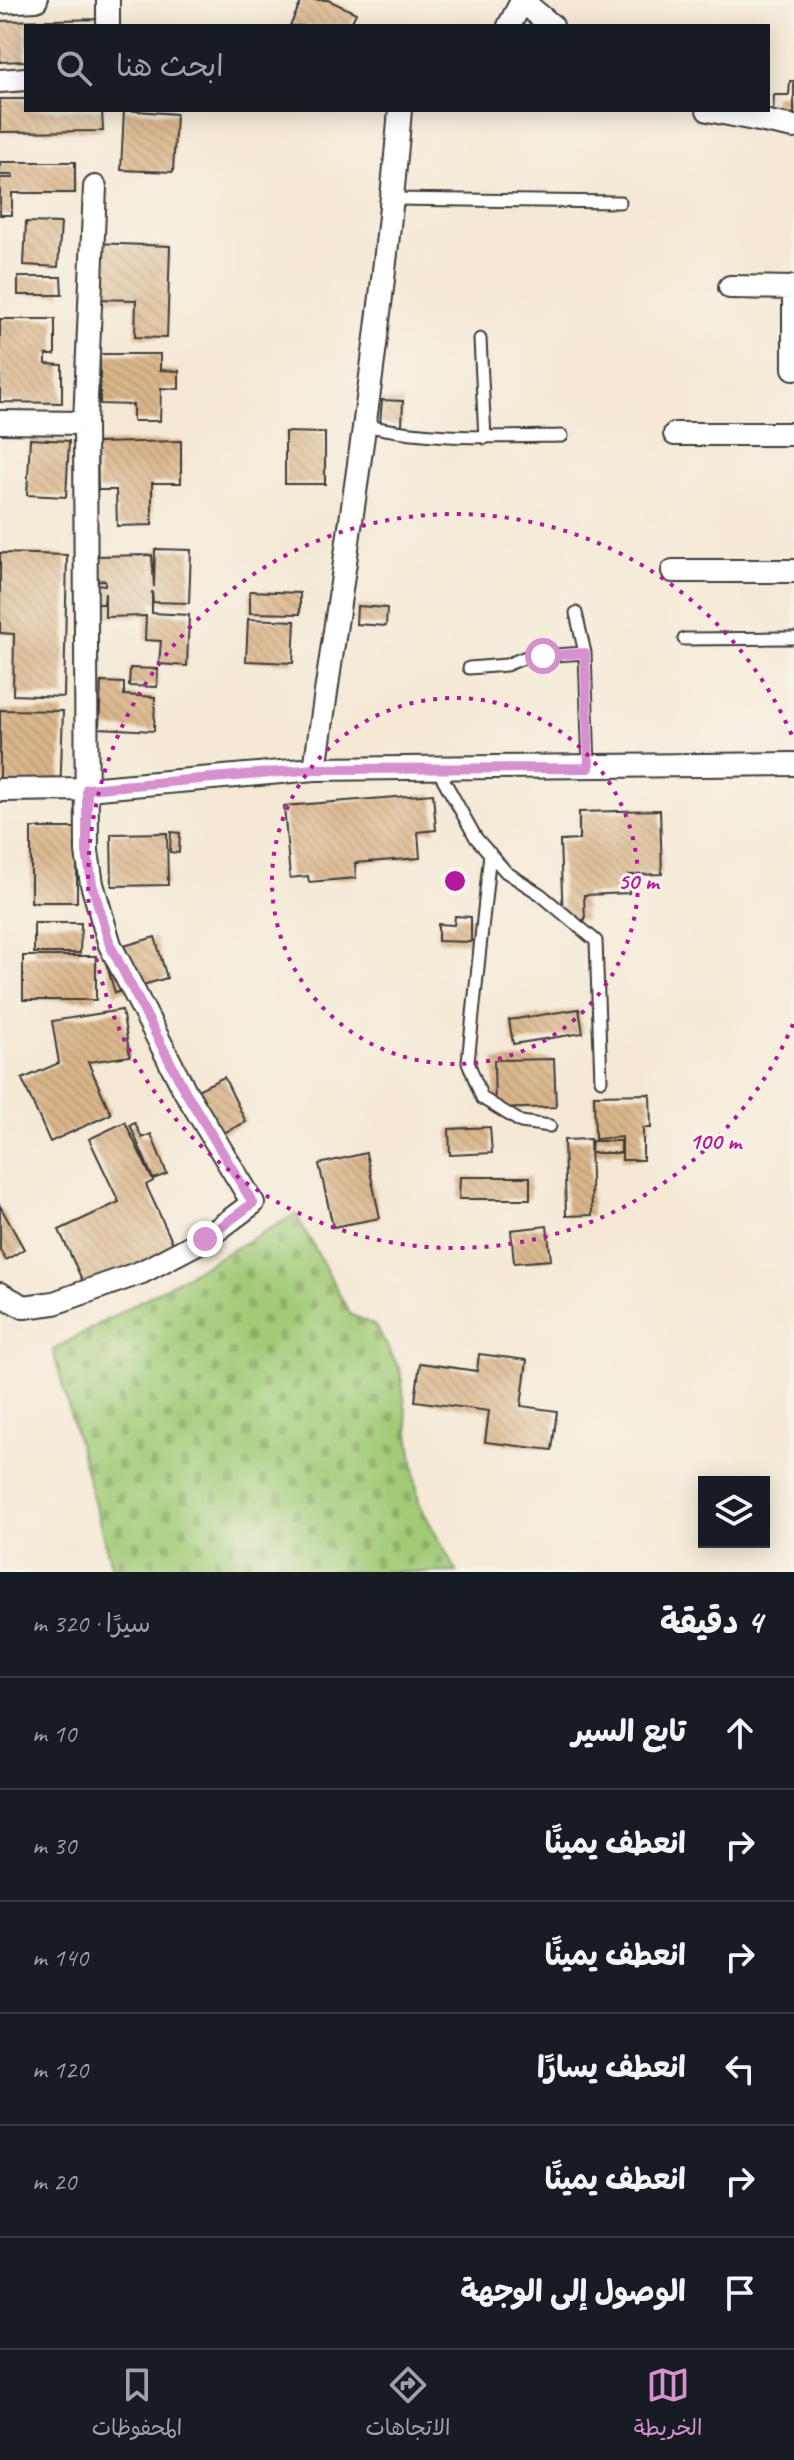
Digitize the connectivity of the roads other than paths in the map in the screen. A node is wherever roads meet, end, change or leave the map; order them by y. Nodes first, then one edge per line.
1 (36, 0) edge
2 (108, 0) edge
3 (522, 1) edge
4 (0, 2) edge
5 (108, 24) edge
6 (510, 24) edge
7 (550, 24) edge
8 (24, 79) edge
9 (0, 81) edge
10 (400, 112) edge
11 (718, 112) edge
12 (794, 127) edge
13 (95, 187) dead end
14 (393, 199) junction
15 (620, 202) dead end
16 (730, 287) dead end
17 (794, 288) edge
18 (480, 339) dead end
19 (794, 368) edge
20 (0, 422) edge
21 (85, 423) junction
22 (364, 425) junction
23 (675, 434) dead end
24 (794, 434) edge
25 (562, 436) dead end
26 (485, 438) junction
27 (673, 571) dead end
28 (794, 571) edge
29 (576, 613) dead end
30 (794, 638) edge
31 (684, 639) dead end
32 (585, 653) junction
33 (469, 668) dead end
34 (794, 764) edge
35 (437, 768) junction
36 (589, 768) junction
37 (315, 769) junction
38 (87, 789) junction
39 (0, 790) edge
40 (490, 853) junction
41 (601, 1080) dead end
42 (550, 1126) dead end
43 (0, 1294) edge

1 - 4 street
2 - 5 street
3 - 6 street
3 - 7 street
8 - 9 street
10 - 14 street
11 - 12 street
13 - 21 street
14 - 15 lane
14 - 22 street
16 - 17 street
17 - 19 street
18 - 26 lane
20 - 21 street
21 - 38 street
22 - 26 lane
22 - 37 street
23 - 24 street
25 - 26 lane
27 - 28 street
29 - 32 lane
30 - 31 lane
32 - 33 lane
32 - 36 lane
34 - 36 street
35 - 36 street
35 - 37 street
35 - 40 lane
37 - 38 street
38 - 39 street
38 - 43 street
40 - 41 lane
40 - 42 lane

